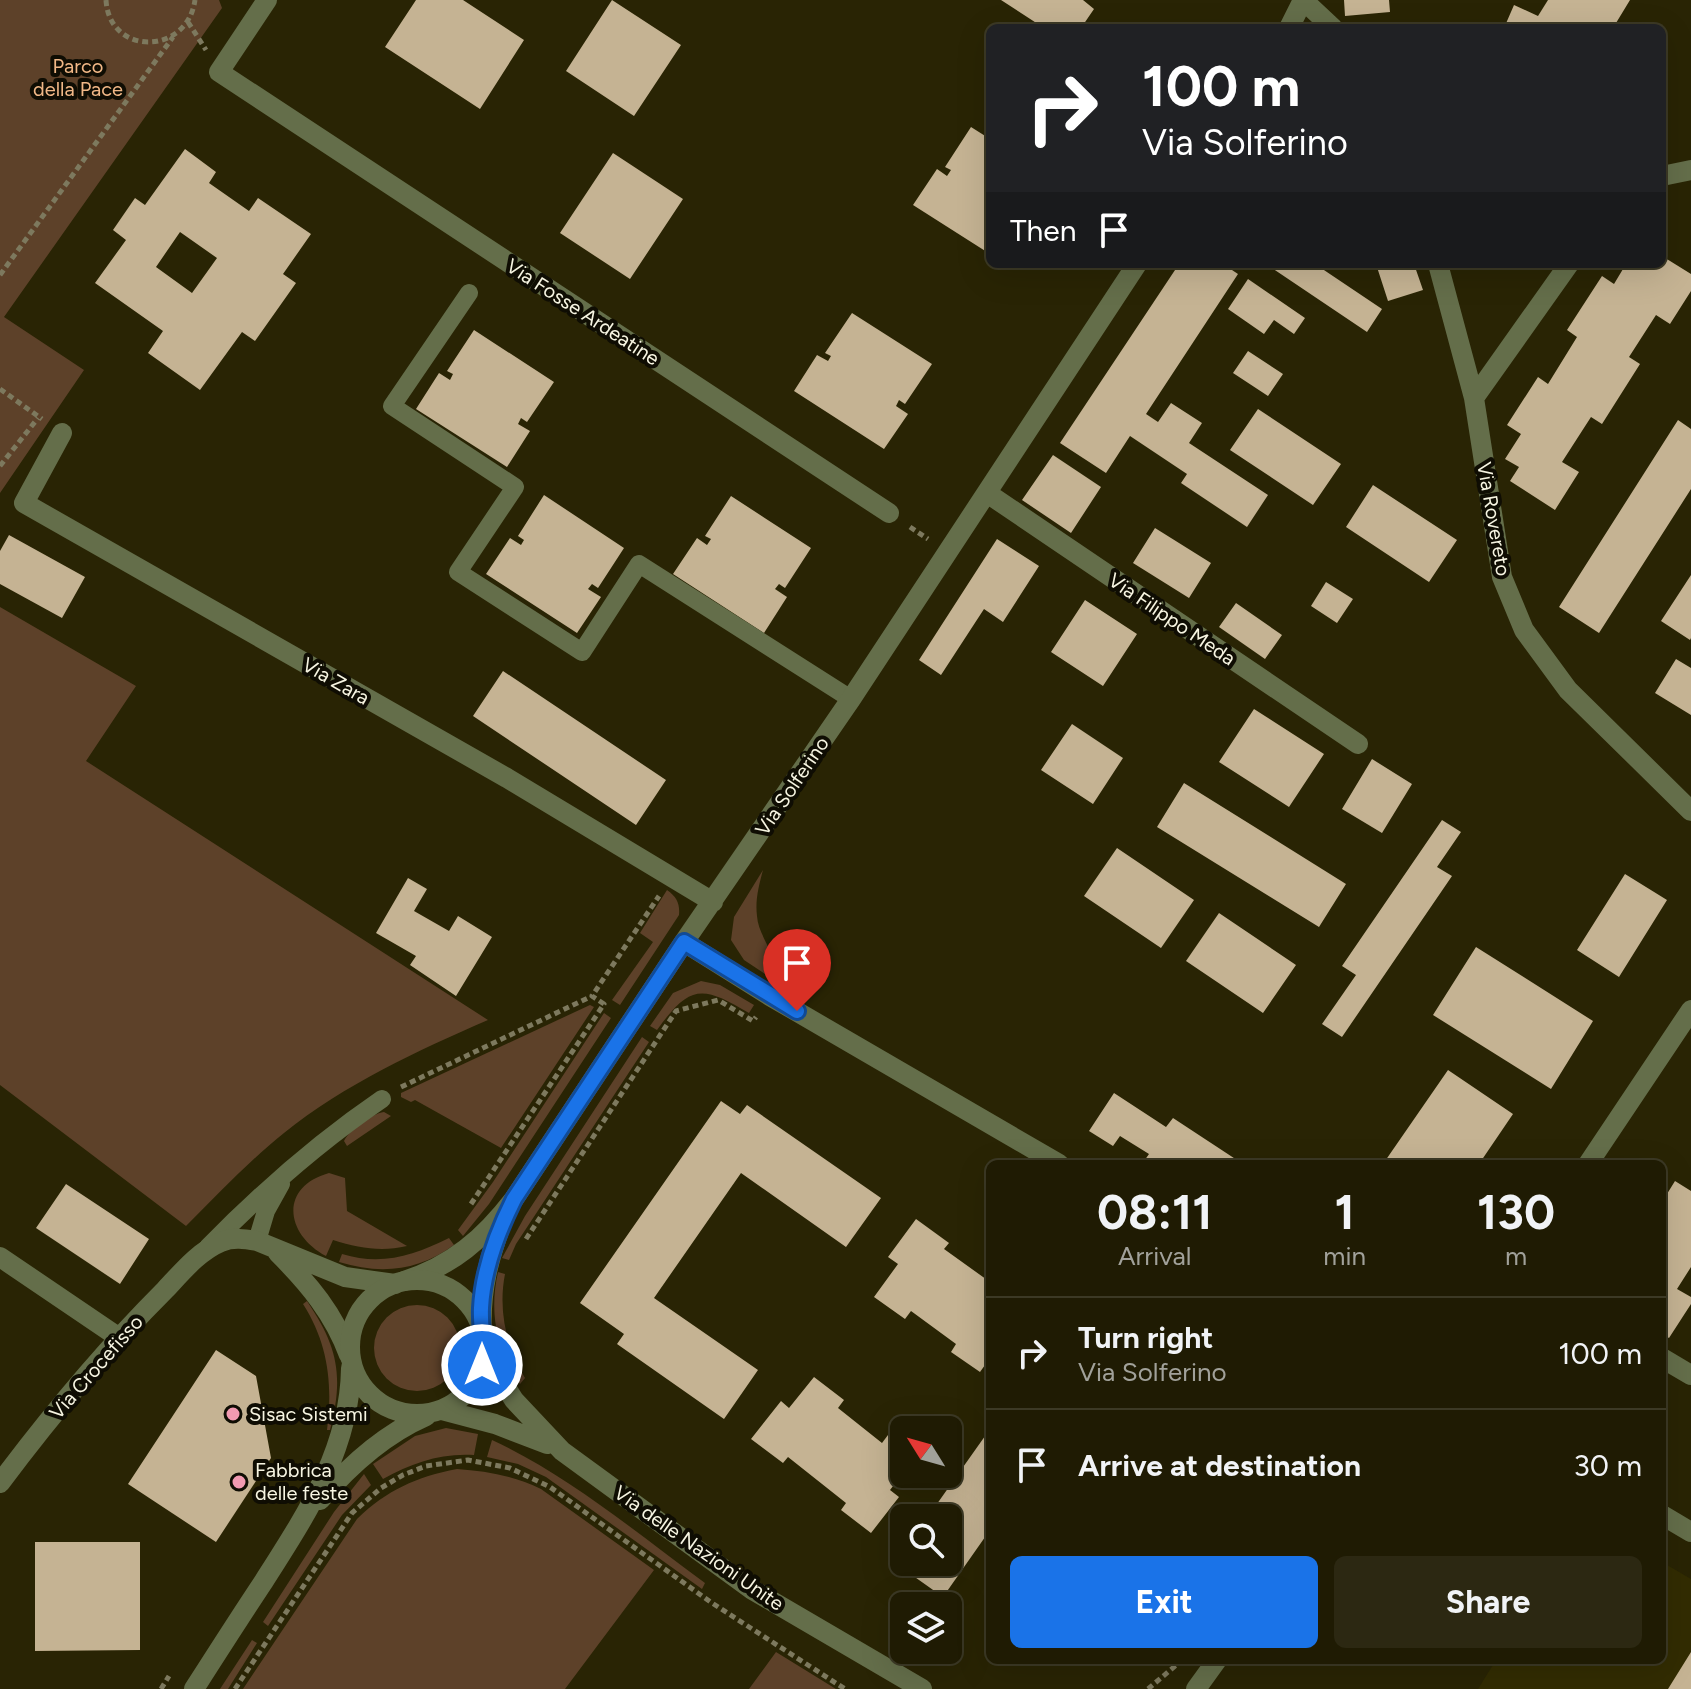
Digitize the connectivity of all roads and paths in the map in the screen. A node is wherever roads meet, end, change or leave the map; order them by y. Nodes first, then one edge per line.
1 (106, 0) edge
2 (195, 0) edge
3 (267, 0) edge
4 (1303, 0) edge
5 (1291, 24) edge
6 (1329, 24) edge
7 (173, 37) junction
8 (1691, 170) edge
9 (1666, 175) edge
10 (1134, 268) edge
11 (1439, 268) edge
12 (1566, 268) edge
13 (0, 275) edge
14 (469, 293) dead end
15 (0, 389) edge
16 (1474, 398) junction
17 (39, 417) junction
18 (62, 433) joint
19 (0, 466) edge
20 (987, 493) junction
21 (889, 513) joint
22 (948, 552) junction
23 (851, 699) junction
24 (1358, 744) dead end
25 (1691, 811) edge
26 (672, 876) junction
27 (713, 902) junction
28 (684, 942) junction
29 (592, 996) junction
30 (770, 996) junction
31 (1691, 1010) edge
32 (382, 1099) joint
33 (303, 1157) junction
34 (1052, 1160) edge
35 (1591, 1160) edge
36 (514, 1199) junction
37 (469, 1208) dead end
38 (265, 1244) junction
39 (522, 1247) dead end
40 (0, 1257) edge
41 (199, 1257) junction
42 (400, 1282) junction
43 (483, 1335) junction
44 (118, 1337) junction
45 (350, 1360) junction
46 (1666, 1360) edge
47 (1691, 1375) edge
48 (439, 1411) junction
49 (495, 1424) junction
50 (562, 1451) junction
51 (479, 1461) junction
52 (0, 1483) edge
53 (1666, 1517) edge
54 (300, 1525) junction
55 (1691, 1532) edge
56 (1177, 1664) edge
57 (1214, 1664) edge
58 (194, 1689) edge
59 (235, 1689) edge
60 (845, 1689) edge
61 (922, 1689) edge
62 (1148, 1689) edge
63 (1196, 1689) edge

1 - 7 path
2 - 7 path
3 - 21 street, Via Fosse Ardeatine
4 - 5 street
4 - 6 street
7 - 13 path
8 - 9 street
10 - 20 street, Via Solferino
11 - 16 street, Via Rovereto
12 - 16 street
14 - 23 lane
15 - 17 path
16 - 25 street, Via Rovereto
17 - 18 path
17 - 19 path
18 - 26 street, Via Zara
20 - 22 street, Via Solferino
20 - 24 street, Via Filippo Meda
21 - 22 path
22 - 23 street, Via Solferino
23 - 27 street, Via Solferino
26 - 27 street, Via Zara
26 - 29 path
27 - 28 street, Via Solferino
28 - 30 street
28 - 36 street, Via Solferino
29 - 32 path
29 - 37 path
30 - 34 street
30 - 39 path
31 - 35 street
32 - 33 lane, Via Crocefisso
33 - 38 lane, Via Crocefisso
33 - 41 lane, Via Crocefisso
36 - 42 street
36 - 43 street
38 - 41 street, Via Crocefisso
38 - 42 street, Via Crocefisso
38 - 45 street
40 - 44 street
41 - 44 street, Via Crocefisso
42 - 43 street
42 - 45 street
43 - 48 street
43 - 50 street
44 - 52 street, Via Crocefisso
45 - 48 street
45 - 54 street
46 - 47 street
48 - 49 street
48 - 54 street
49 - 50 street
49 - 51 path
50 - 61 street, Via delle Nazioni Unite
51 - 59 path
51 - 60 path
53 - 55 street
54 - 58 street
56 - 62 path
57 - 63 street

